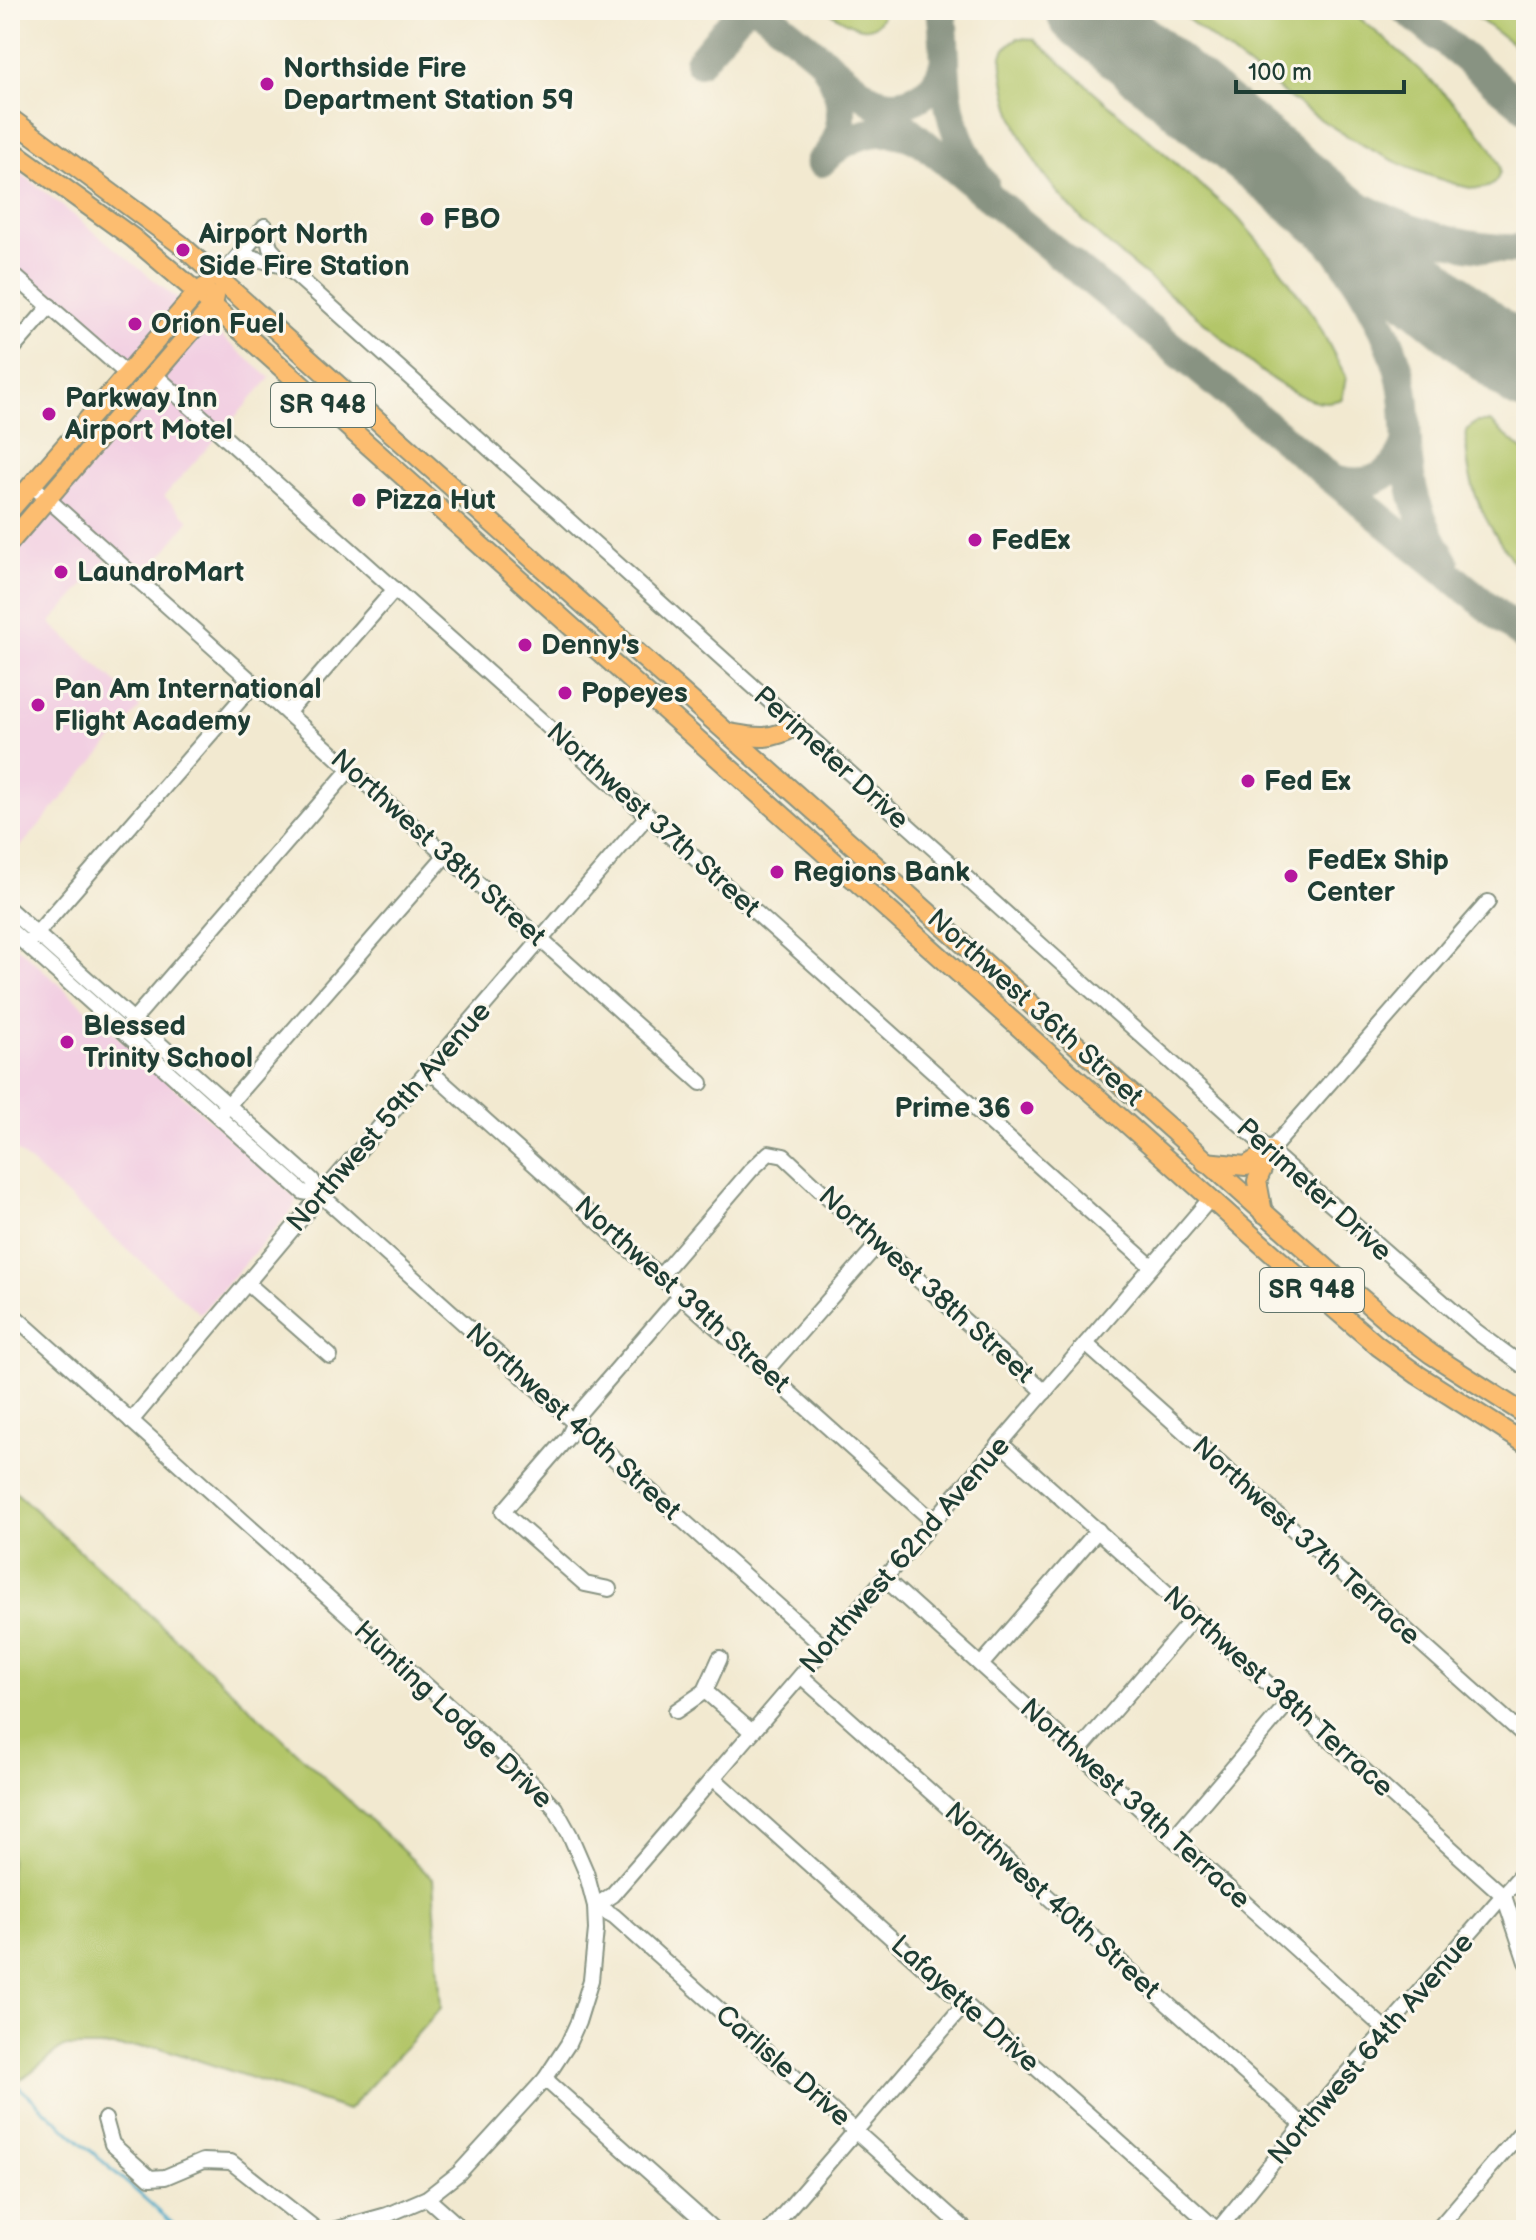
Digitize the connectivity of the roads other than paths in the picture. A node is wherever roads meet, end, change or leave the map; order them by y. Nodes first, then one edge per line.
1 (10, 118) edge
2 (10, 149) edge
3 (240, 254) junction
4 (287, 267) junction
5 (10, 272) edge
6 (219, 278) junction
7 (197, 293) junction
8 (50, 306) junction
9 (213, 306) junction
10 (10, 352) edge
11 (127, 374) junction
12 (155, 375) junction
13 (32, 485) junction
14 (455, 490) junction
15 (47, 499) junction
16 (10, 510) edge
17 (454, 520) junction
18 (10, 542) edge
19 (543, 569) junction
20 (395, 589) junction
21 (585, 639) junction
22 (625, 642) junction
23 (254, 684) junction
24 (287, 713) junction
25 (796, 726) junction
26 (727, 733) junction
27 (742, 746) junction
28 (350, 769) junction
29 (747, 784) junction
30 (786, 785) junction
31 (648, 815) junction
32 (445, 856) junction
33 (1488, 902) dead end
34 (10, 910) edge
35 (10, 930) edge
36 (31, 939) junction
37 (541, 941) junction
38 (972, 953) junction
39 (956, 972) junction
40 (128, 1026) junction
41 (429, 1070) junction
42 (701, 1083) dead end
43 (223, 1111) junction
44 (1270, 1151) junction
45 (1205, 1162) junction
46 (321, 1195) junction
47 (1210, 1199) junction
48 (1263, 1213) junction
49 (878, 1244) junction
50 (1151, 1266) junction
51 (660, 1276) junction
52 (247, 1283) junction
53 (681, 1295) junction
54 (10, 1312) edge
55 (1086, 1344) junction
56 (1431, 1354) junction
57 (330, 1356) dead end
58 (1526, 1368) edge
59 (766, 1371) junction
60 (1418, 1375) junction
61 (1045, 1392) junction
62 (1526, 1415) edge
63 (131, 1421) junction
64 (575, 1425) junction
65 (1000, 1443) junction
66 (1526, 1444) edge
67 (933, 1521) junction
68 (1098, 1530) junction
69 (885, 1579) junction
70 (609, 1589) dead end
71 (1194, 1617) junction
72 (825, 1648) junction
73 (720, 1658) dead end
74 (981, 1665) junction
75 (801, 1676) junction
76 (705, 1691) junction
77 (1289, 1702) junction
78 (676, 1711) dead end
79 (752, 1732) junction
80 (1526, 1737) edge
81 (1078, 1752) junction
82 (713, 1778) junction
83 (1173, 1838) junction
84 (1526, 1869) edge
85 (1504, 1896) junction
86 (595, 1906) junction
87 (1526, 1962) edge
88 (965, 2004) junction
89 (1386, 2030) junction
90 (545, 2079) junction
91 (105, 2119) dead end
92 (1303, 2125) junction
93 (1526, 2126) edge
94 (855, 2130) junction
95 (427, 2198) junction
96 (317, 2230) edge
97 (333, 2230) edge
98 (463, 2230) edge
99 (714, 2230) edge
100 (770, 2230) edge
101 (966, 2230) edge
102 (1218, 2230) edge
103 (1437, 2230) edge

1 - 6 main road, Northwest 36th Street / SR 948
2 - 7 main road, Northwest 36th Street / SR 948
3 - 4 street, Perimeter Drive
3 - 4 street, Perimeter Drive
3 - 6 street
4 - 25 street, Perimeter Drive
5 - 8 street
6 - 7 main road
6 - 9 main road
6 - 14 main road, Northwest 36th Street / SR 948
7 - 9 main road, Northwest 36th Street / SR 948
7 - 11 main road
8 - 10 street
8 - 11 street
9 - 12 main road
9 - 17 main road, Northwest 36th Street / SR 948
11 - 13 main road
12 - 15 main road
12 - 20 street, Northwest 37th Street
13 - 15 street, Northwest 38th Street
13 - 16 main road
14 - 17 main road
14 - 19 main road, Northwest 36th Street / SR 948
15 - 18 main road
15 - 23 street, Northwest 38th Street
17 - 19 main road
17 - 21 main road, Northwest 36th Street / SR 948
19 - 22 main road, Northwest 36th Street / SR 948
20 - 24 street
20 - 31 street, Northwest 37th Street
21 - 22 main road
21 - 29 main road, Northwest 36th Street / SR 948
22 - 26 main road, Northwest 36th Street / SR 948
23 - 24 street, Northwest 38th Street
23 - 36 street
24 - 28 street, Northwest 38th Street
25 - 26 main road
25 - 44 street, Perimeter Drive
26 - 27 main road, Northwest 36th Street / SR 948
27 - 29 main road
27 - 30 main road, Northwest 36th Street / SR 948
28 - 32 street, Northwest 38th Street
28 - 40 street
29 - 30 main road
29 - 39 main road, Northwest 36th Street / SR 948
30 - 38 main road, Northwest 36th Street / SR 948
31 - 37 street, Northwest 59th Avenue
31 - 50 street, Northwest 37th Street
32 - 37 street, Northwest 38th Street
32 - 43 street
33 - 44 street
34 - 36 street, Northwest 40th Street
35 - 36 street, Northwest 40th Street
36 - 40 street, Northwest 40th Street
37 - 41 street, Northwest 59th Avenue
37 - 42 street, Northwest 38th Street
38 - 39 main road
38 - 45 main road, Northwest 36th Street / SR 948
39 - 47 main road, Northwest 36th Street / SR 948
40 - 43 street, Northwest 40th Street
41 - 46 street, Northwest 59th Avenue
41 - 51 street, Northwest 39th Street
43 - 46 street, Northwest 40th Street
44 - 45 main road
44 - 48 main road
44 - 58 street, Perimeter Drive
45 - 48 main road, Northwest 36th Street / SR 948
46 - 52 street, Northwest 59th Avenue
46 - 64 street, Northwest 40th Street
47 - 50 street, Northwest 62nd Avenue
47 - 60 main road, Northwest 36th Street / SR 948
48 - 56 main road, Northwest 36th Street / SR 948
49 - 51 street, Northwest 38th Street
49 - 59 street
49 - 61 street, Northwest 38th Street
50 - 55 street, Northwest 62nd Avenue
51 - 53 street, Northwest 39th Street
52 - 57 street
52 - 63 street, Northwest 59th Avenue
53 - 59 street, Northwest 39th Street
53 - 64 street
54 - 63 street, Hunting Lodge Drive
55 - 61 street, Northwest 62nd Avenue
55 - 80 street, Northwest 37th Terrace
56 - 60 main road
56 - 62 main road, Northwest 36th Street / SR 948
59 - 67 street, Northwest 39th Street
60 - 66 main road, Northwest 36th Street / SR 948
61 - 65 street, Northwest 62nd Avenue
63 - 86 street, Hunting Lodge Drive
64 - 70 street
64 - 72 street, Northwest 40th Street
65 - 67 street, Northwest 62nd Avenue
65 - 68 street, Northwest 38th Terrace
67 - 69 street, Northwest 62nd Avenue
68 - 71 street, Northwest 38th Terrace
68 - 74 street
69 - 72 street, Northwest 62nd Avenue
69 - 74 street, Northwest 39th Terrace
71 - 77 street, Northwest 38th Terrace
71 - 81 street
72 - 75 street, Northwest 62nd Avenue
73 - 76 street
74 - 81 street, Northwest 39th Terrace
75 - 79 street, Northwest 62nd Avenue
75 - 92 street, Northwest 40th Street
76 - 78 street
76 - 79 street
77 - 83 street
77 - 85 street, Northwest 38th Terrace
79 - 82 street, Northwest 62nd Avenue
81 - 83 street, Northwest 39th Terrace
82 - 86 street, Northwest 62nd Avenue
82 - 88 street, Lafayette Drive
83 - 89 street, Northwest 39th Terrace
84 - 85 street, Northwest 64th Avenue
85 - 87 street, Northwest 38th Terrace
85 - 89 street, Northwest 64th Avenue
86 - 90 street, Hunting Lodge Drive
86 - 94 street, Carlisle Drive
88 - 94 street
88 - 102 street, Lafayette Drive
89 - 92 street, Northwest 64th Avenue
90 - 95 street, Hunting Lodge Drive
90 - 99 street
91 - 96 street
92 - 102 street, Northwest 64th Avenue
93 - 103 street
94 - 100 street
94 - 101 street, Carlisle Drive
95 - 97 street, Hunting Lodge Drive
95 - 98 street

